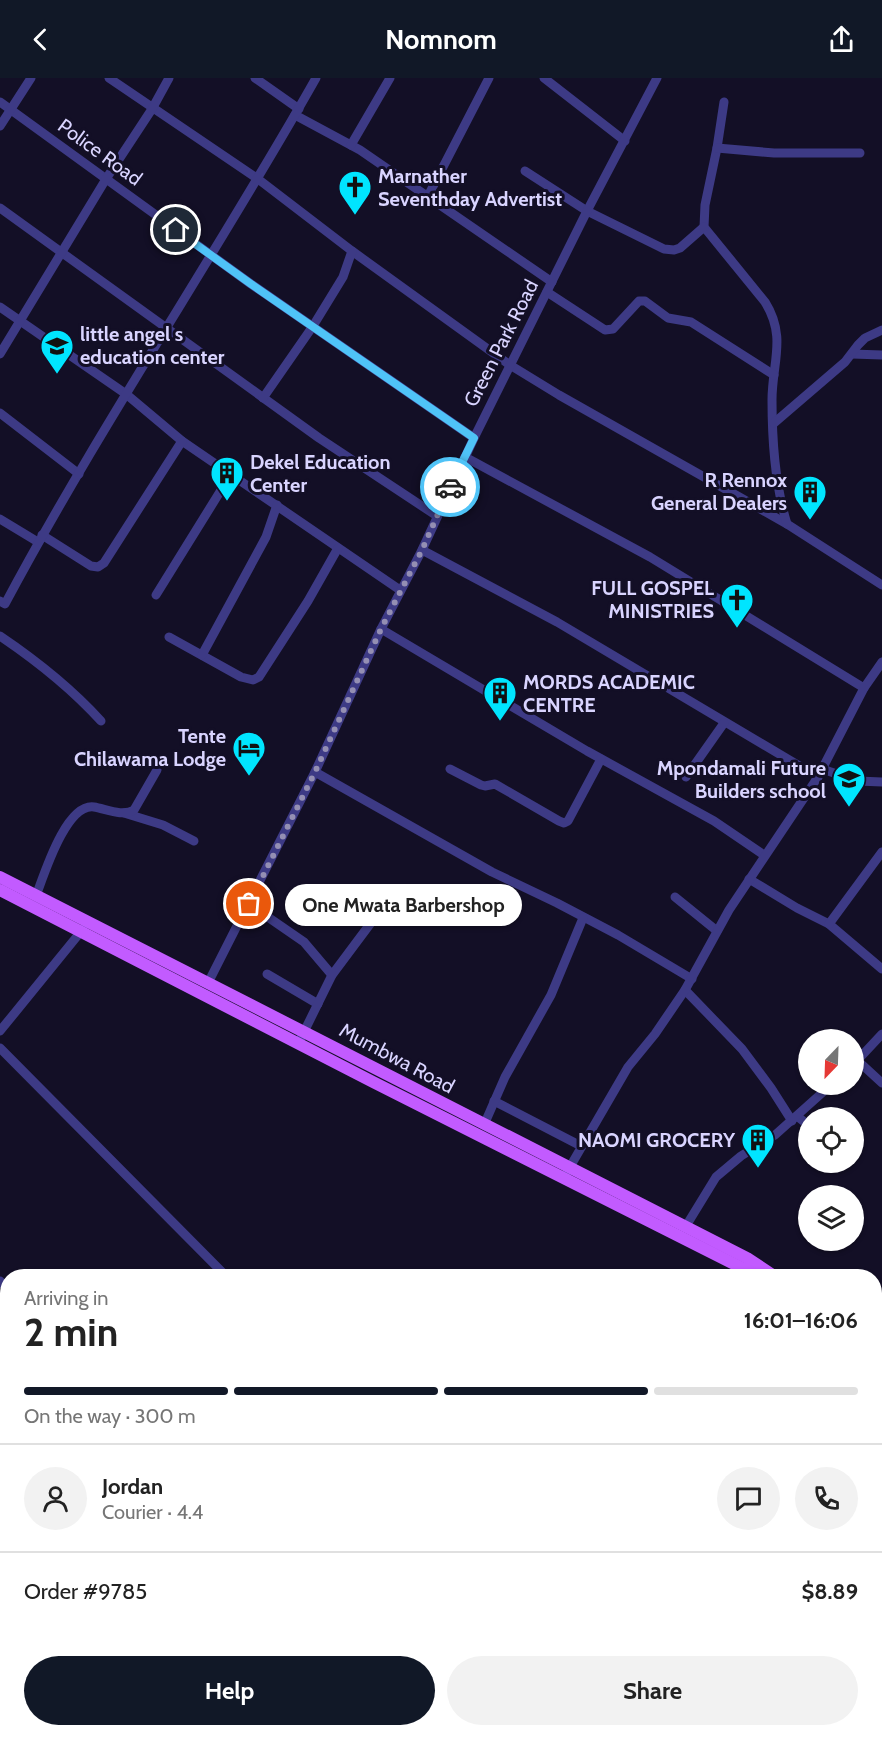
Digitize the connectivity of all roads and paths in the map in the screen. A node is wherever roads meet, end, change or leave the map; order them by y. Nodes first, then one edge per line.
1 (31, 78) edge
2 (109, 78) edge
3 (169, 78) edge
4 (255, 78) edge
5 (316, 78) edge
6 (390, 78) edge
7 (489, 78) edge
8 (544, 78) edge
9 (657, 78) edge
10 (0, 102) edge
11 (724, 102) dead end
12 (152, 109) junction
13 (10, 110) junction
14 (297, 112) junction
15 (0, 126) edge
16 (625, 141) junction
17 (351, 145) junction
18 (717, 148) junction
19 (860, 153) dead end
20 (525, 171) dead end
21 (106, 178) junction
22 (258, 179) junction
23 (428, 196) junction
24 (0, 208) edge
25 (587, 211) junction
26 (704, 227) junction
27 (351, 251) junction
28 (61, 252) junction
29 (212, 255) junction
30 (552, 282) junction
31 (547, 292) junction
32 (0, 307) edge
33 (20, 321) junction
34 (313, 326) junction
35 (164, 328) junction
36 (882, 330) edge
37 (0, 354) edge
38 (852, 354) junction
39 (882, 355) edge
40 (510, 365) junction
41 (774, 375) junction
42 (126, 394) junction
43 (263, 398) junction
44 (0, 413) edge
45 (774, 423) junction
46 (474, 438) junction
47 (182, 441) junction
48 (465, 457) junction
49 (79, 474) junction
50 (231, 474) junction
51 (277, 506) junction
52 (437, 516) junction
53 (0, 519) edge
54 (788, 524) junction
55 (40, 538) junction
56 (338, 548) junction
57 (422, 550) junction
58 (882, 585) edge
59 (400, 590) junction
60 (156, 596) dead end
61 (2, 606) edge
62 (381, 629) junction
63 (0, 636) edge
64 (169, 637) dead end
65 (202, 655) junction
66 (882, 662) edge
67 (864, 688) junction
68 (101, 721) dead end
69 (724, 723) junction
70 (601, 759) junction
71 (450, 769) dead end
72 (157, 770) dead end
73 (315, 772) junction
74 (820, 773) junction
75 (686, 777) dead end
76 (882, 782) edge
77 (124, 813) junction
78 (194, 841) dead end
79 (882, 852) edge
80 (764, 855) junction
81 (0, 877) edge
82 (749, 879) junction
83 (0, 890) edge
84 (36, 896) junction
85 (675, 897) dead end
86 (249, 904) junction
87 (385, 904) dead end
88 (583, 918) junction
89 (829, 924) junction
90 (84, 927) junction
91 (717, 931) junction
92 (882, 969) edge
93 (267, 975) dead end
94 (332, 975) junction
95 (692, 979) junction
96 (208, 983) junction
97 (685, 990) junction
98 (318, 1004) junction
99 (0, 1031) edge
100 (882, 1034) edge
101 (302, 1037) junction
102 (0, 1048) edge
103 (864, 1053) edge
104 (864, 1069) edge
105 (882, 1083) edge
106 (820, 1095) edge
107 (494, 1101) junction
108 (795, 1118) junction
109 (798, 1120) edge
110 (484, 1125) junction
111 (581, 1146) junction
112 (566, 1173) junction
113 (686, 1226) junction
114 (219, 1269) edge
115 (745, 1269) edge
116 (764, 1269) edge

1 - 13 street
2 - 12 street
3 - 12 street
4 - 14 street
5 - 14 street
6 - 17 street
7 - 23 street
8 - 16 street
9 - 16 street, Green Park Road
10 - 13 street, Police Road
11 - 18 street
12 - 21 street
12 - 22 street
13 - 15 street
13 - 21 street, Police Road
14 - 17 street
14 - 22 street
16 - 25 street, Green Park Road
17 - 23 street
18 - 19 street
18 - 26 street
20 - 25 street
21 - 28 street
21 - 29 street, Police Road
22 - 27 street
22 - 29 street
23 - 30 street
24 - 28 street
25 - 26 street
25 - 30 street, Green Park Road
26 - 41 street
27 - 34 street
27 - 40 street
28 - 33 street
28 - 35 street
29 - 34 street, Police Road
29 - 35 street
30 - 31 street, Green Park Road
31 - 40 street, Green Park Road
31 - 41 street
32 - 33 street
33 - 37 street
33 - 42 street
34 - 43 street
34 - 46 street, Police Road
35 - 42 street
35 - 43 street
36 - 38 street
38 - 39 street
38 - 45 street
40 - 46 street, Green Park Road
40 - 54 street
41 - 45 street
42 - 47 street
42 - 49 street
43 - 52 street
44 - 49 street
45 - 54 street
46 - 48 street, Green Park Road
47 - 50 street
47 - 55 street
48 - 52 street, Green Park Road
48 - 67 street
49 - 55 street
50 - 51 street
50 - 60 street
51 - 56 street
51 - 65 street
52 - 57 street, Green Park Road
53 - 55 street
54 - 58 street
55 - 61 street
56 - 59 street
56 - 65 street
57 - 59 street, Green Park Road
57 - 69 street
59 - 62 street, Green Park Road
62 - 70 street
62 - 73 street, Green Park Road
63 - 68 street
64 - 65 street
66 - 67 street
67 - 74 street
69 - 74 street
69 - 75 street
70 - 71 street
70 - 80 street
72 - 77 street
73 - 86 street, Green Park Road
73 - 88 street
74 - 76 street
74 - 80 street
77 - 78 street
77 - 84 street
79 - 89 street
80 - 82 street
81 - 84 main road, Mumbwa Road
82 - 89 street
82 - 91 street
83 - 90 main road, Mumbwa Road
84 - 90 main road, Mumbwa Road
85 - 91 street
86 - 94 street
86 - 96 street, Green Park Road
87 - 94 street
88 - 95 street
88 - 107 street
89 - 92 street
90 - 96 main road, Mumbwa Road
90 - 99 street
90 - 101 main road, Mumbwa Road
91 - 95 street
93 - 98 street
94 - 98 street
95 - 97 street
96 - 101 main road, Mumbwa Road
97 - 108 street
97 - 111 street
98 - 101 street
100 - 103 street
101 - 110 main road, Mumbwa Road
101 - 112 main road, Mumbwa Road
102 - 114 street
104 - 105 street
106 - 108 street
107 - 110 street
107 - 111 street
108 - 109 street
108 - 113 street
110 - 112 main road, Mumbwa Road
111 - 112 street
112 - 113 main road, Mumbwa Road
112 - 115 main road, Mumbwa Road
113 - 116 main road, Mumbwa Road

